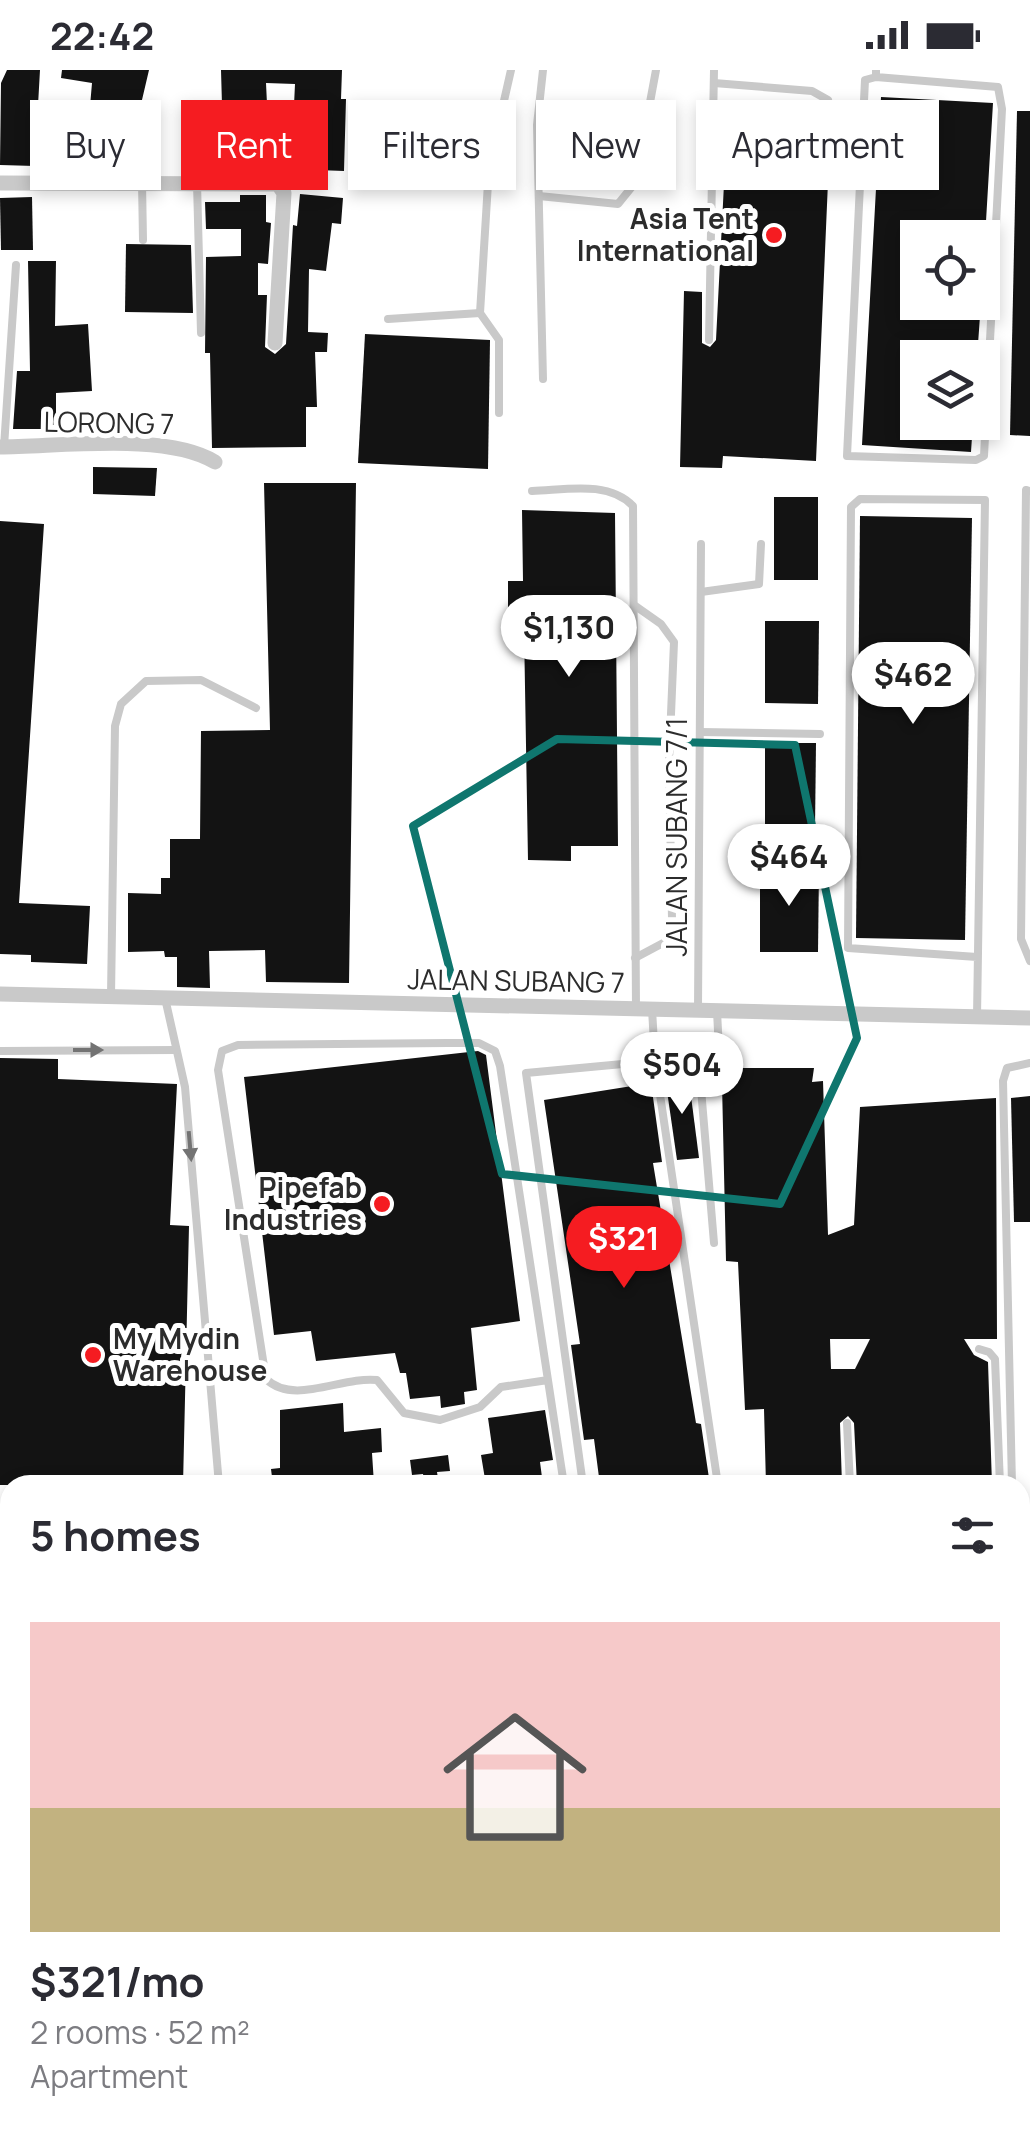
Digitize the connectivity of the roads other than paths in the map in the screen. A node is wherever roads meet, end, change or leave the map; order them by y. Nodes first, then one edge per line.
1 (511, 70) edge
2 (543, 70) edge
3 (656, 70) edge
4 (714, 70) edge
5 (876, 74) edge
6 (714, 83) junction
7 (651, 100) edge
8 (828, 100) dead end
9 (0, 183) edge
10 (30, 183) edge
11 (142, 190) edge
12 (198, 190) edge
13 (282, 190) edge
14 (629, 190) edge
15 (539, 196) junction
16 (143, 240) dead end
17 (16, 265) dead end
18 (480, 314) junction
19 (388, 320) dead end
20 (201, 334) dead end
21 (709, 340) dead end
22 (275, 343) dead end
23 (543, 379) dead end
24 (499, 413) dead end
25 (2, 447) edge
26 (214, 462) dead end
27 (1030, 490) edge
28 (532, 491) dead end
29 (702, 544) dead end
30 (761, 544) dead end
31 (701, 592) junction
32 (634, 604) junction
33 (256, 708) dead end
34 (700, 732) junction
35 (820, 734) dead end
36 (977, 957) junction
37 (635, 958) junction
38 (1030, 961) edge
39 (0, 994) edge
40 (111, 996) junction
41 (165, 998) junction
42 (644, 1009) junction
43 (698, 1010) junction
44 (717, 1011) junction
45 (977, 1017) junction
46 (1030, 1018) edge
47 (0, 1050) edge
48 (176, 1050) junction
49 (655, 1061) junction
50 (1030, 1062) edge
51 (714, 1243) dead end
52 (979, 1349) dead end
53 (548, 1380) junction
54 (847, 1423) dead end
55 (217, 1475) edge
56 (562, 1475) edge
57 (582, 1475) edge
58 (717, 1475) edge
59 (850, 1475) edge
60 (1000, 1475) edge
61 (1012, 1475) edge

1 - 18 lane
2 - 15 lane
3 - 7 lane
4 - 6 lane
5 - 5 lane
6 - 8 lane
6 - 21 lane
9 - 10 street
11 - 16 lane
12 - 20 lane
13 - 22 street
14 - 15 lane
15 - 23 lane
17 - 25 lane
18 - 19 lane
18 - 24 lane
25 - 26 street, LORONG 7
27 - 38 lane
28 - 32 lane
29 - 31 lane, JALAN SUBANG 7/1
30 - 31 lane
31 - 34 lane, JALAN SUBANG 7/1
32 - 37 lane
32 - 37 lane
33 - 40 lane
34 - 35 lane
34 - 43 lane, JALAN SUBANG 7/1
36 - 36 lane
36 - 45 lane
37 - 42 lane
39 - 40 street, JALAN SUBANG 7
40 - 41 street, JALAN SUBANG 7
41 - 42 street, JALAN SUBANG 7
41 - 48 lane
42 - 43 street, JALAN SUBANG 7
42 - 49 lane
43 - 44 street, JALAN SUBANG 7
44 - 45 street, JALAN SUBANG 7
44 - 51 lane
45 - 46 street, JALAN SUBANG 7
47 -> 48 lane
48 -> 55 lane
49 - 57 lane
49 - 58 lane
50 - 61 lane
52 - 60 lane
53 - 53 lane
53 - 56 lane
54 - 59 lane

